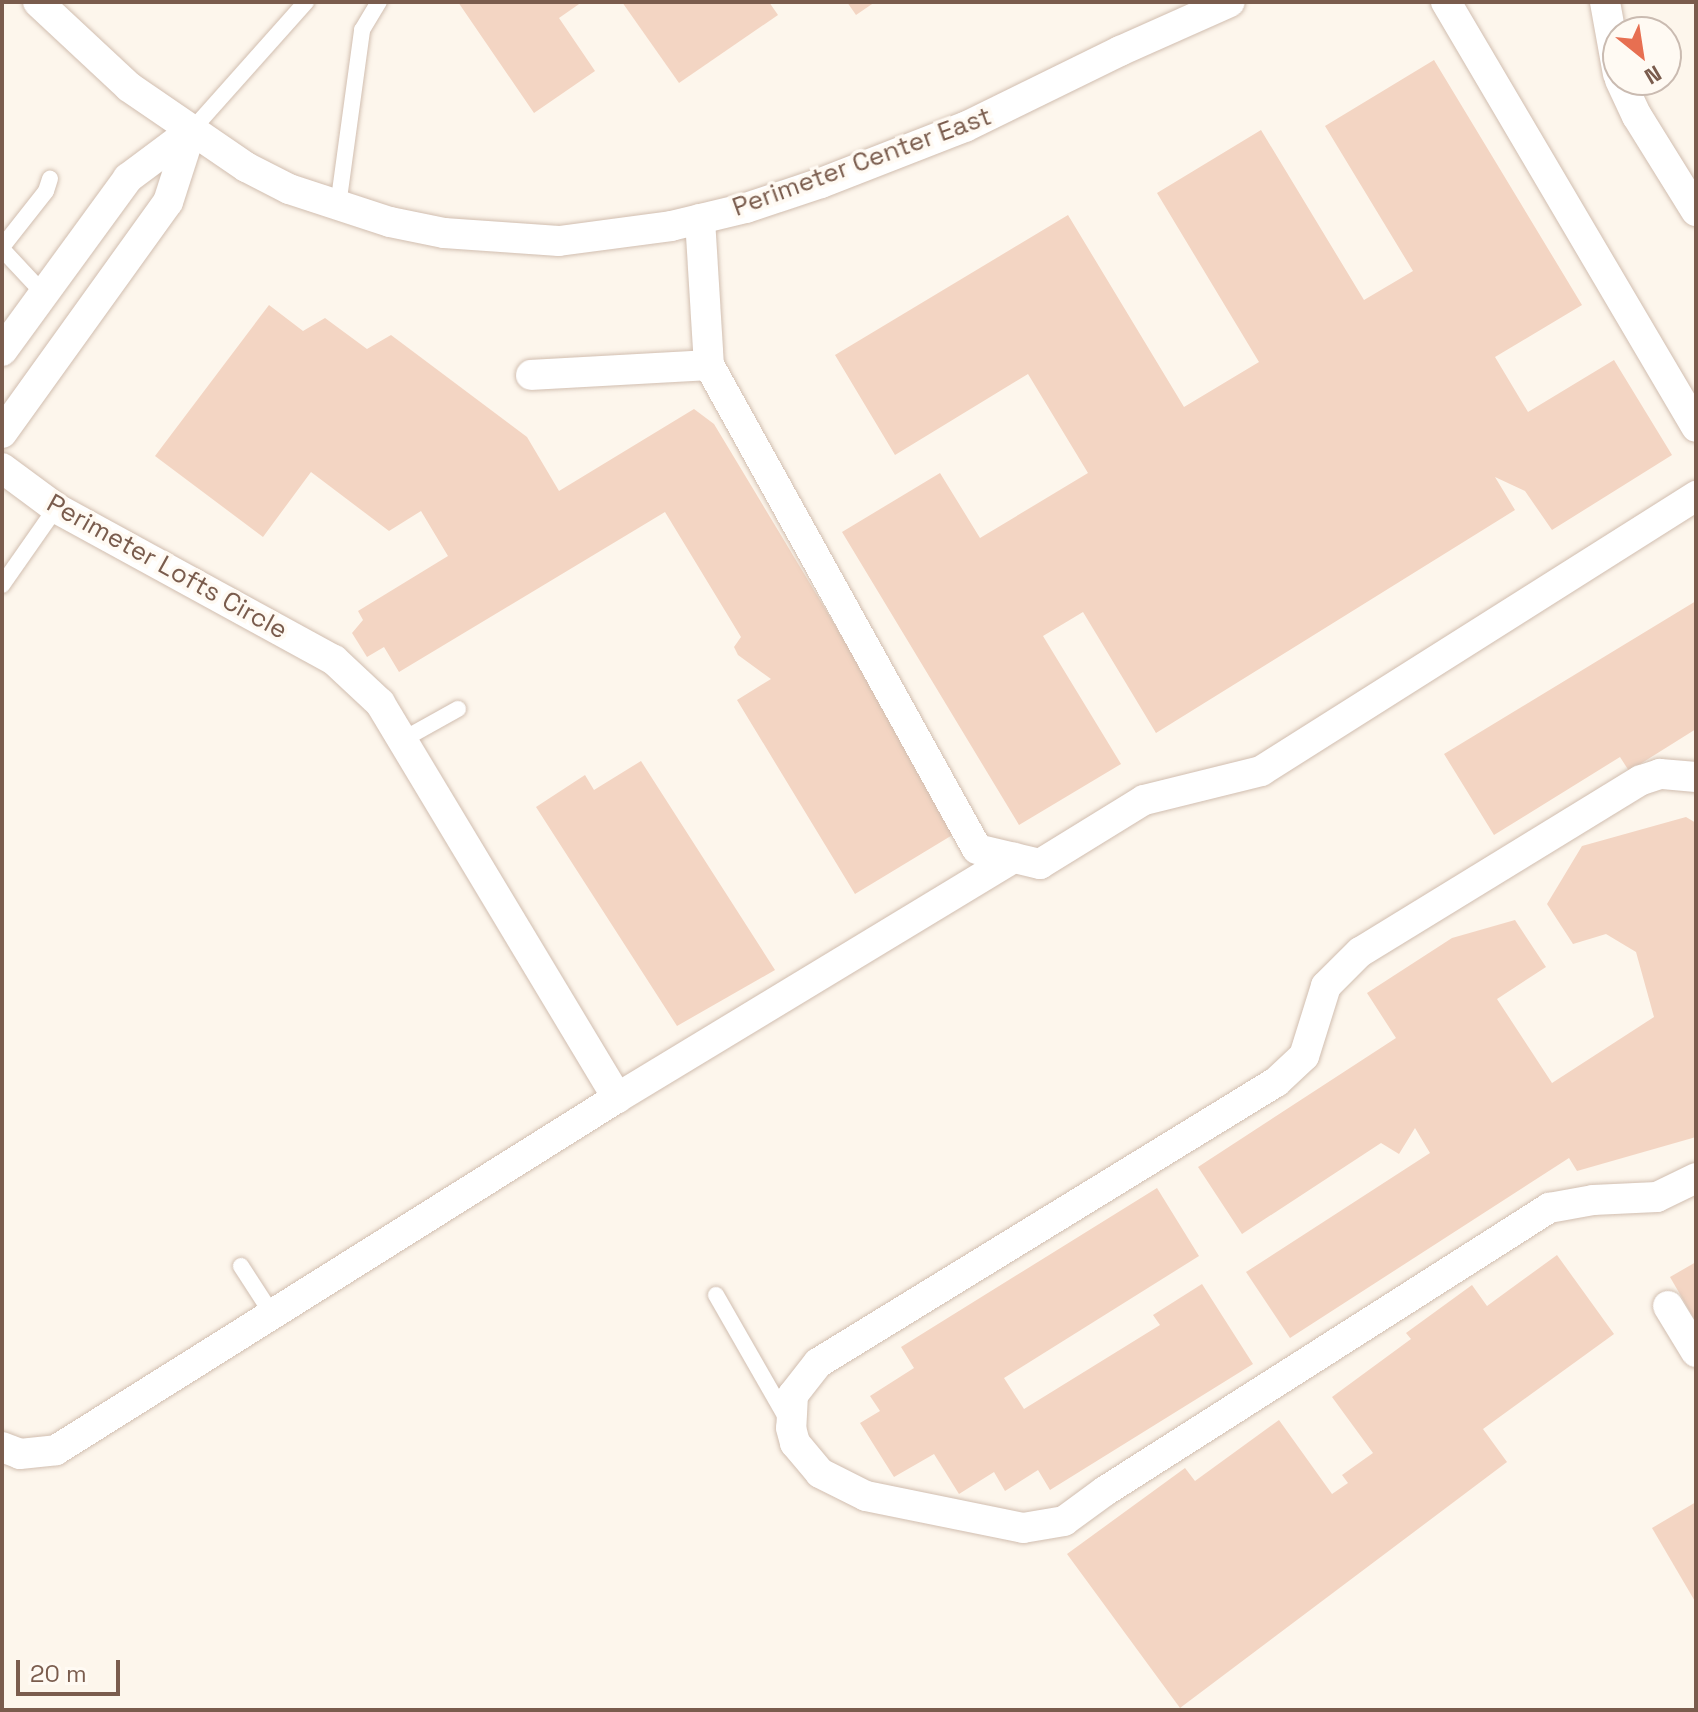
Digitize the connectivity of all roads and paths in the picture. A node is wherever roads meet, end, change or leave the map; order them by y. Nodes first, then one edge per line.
1 (38, 2) edge
2 (306, 2) edge
3 (379, 2) edge
4 (1174, 2) edge
5 (1230, 2) edge
6 (1446, 2) edge
7 (1120, 51) junction
8 (1628, 96) edge
9 (191, 131) junction
10 (50, 179) dead end
11 (338, 206) junction
12 (1696, 211) edge
13 (700, 219) junction
14 (2, 248) edge
15 (43, 293) junction
16 (2, 351) edge
17 (709, 365) junction
18 (531, 375) dead end
19 (1696, 427) edge
20 (2, 433) edge
21 (2, 468) edge
22 (1696, 496) edge
23 (56, 508) junction
24 (2, 585) edge
25 (458, 709) dead end
26 (402, 740) junction
27 (1696, 777) edge
28 (1014, 858) junction
29 (617, 1098) junction
30 (1696, 1178) edge
31 (241, 1266) dead end
32 (716, 1295) dead end
33 (1668, 1306) dead end
34 (272, 1314) junction
35 (1696, 1352) edge
36 (791, 1428) junction
37 (2, 1447) edge

1 - 9 street, Perimeter Center East
2 - 9 lane
3 - 11 lane
4 - 7 street, Perimeter Center East
5 - 7 street, Perimeter Center East
6 - 19 street
7 - 13 street, Perimeter Center East
8 - 12 street
9 - 11 street, Perimeter Center East
9 - 15 street
9 - 20 street
10 - 14 lane
11 - 13 street, Perimeter Center East
13 - 17 street
14 - 15 lane
15 - 16 street
17 - 18 street
17 - 28 street
21 - 23 street, Perimeter Lofts Circle
22 - 28 street
23 - 24 lane
23 - 26 street, Perimeter Lofts Circle
25 - 26 lane
26 - 29 street, Perimeter Lofts Circle
27 - 36 street
28 - 29 street
29 - 34 street
30 - 36 street
31 - 34 lane
32 - 36 lane
33 - 35 street
34 - 37 street

